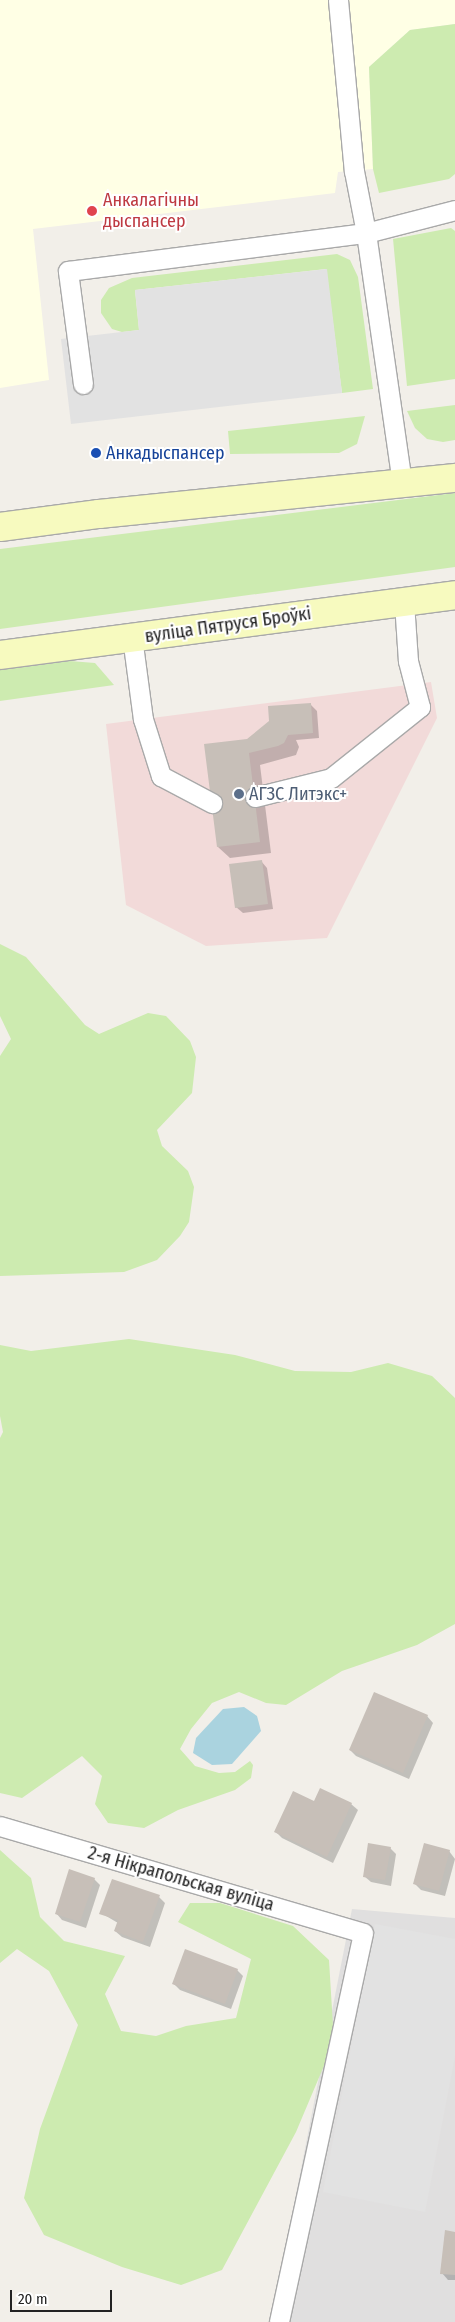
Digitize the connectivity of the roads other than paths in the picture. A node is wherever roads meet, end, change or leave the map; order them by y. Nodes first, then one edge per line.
1 (338, 0) edge
2 (455, 210) edge
3 (366, 233) junction
4 (83, 384) dead end
5 (455, 478) edge
6 (402, 483) junction
7 (0, 527) edge
8 (455, 595) edge
9 (404, 602) junction
10 (132, 637) junction
11 (0, 654) edge
12 (255, 797) dead end
13 (212, 803) dead end
14 (0, 1826) edge
15 (279, 2322) edge

1 - 3 lane
2 - 3 lane
3 - 4 lane
3 - 6 lane
5 - 6 main road
6 - 7 main road
8 - 9 main road, вуліца Пятруся Броўкі
9 - 10 main road, вуліца Пятруся Броўкі
9 - 12 lane
10 - 11 main road, вуліца Пятруся Броўкі
10 - 13 lane
14 - 15 lane, 2-я Нікрапольская вуліца

